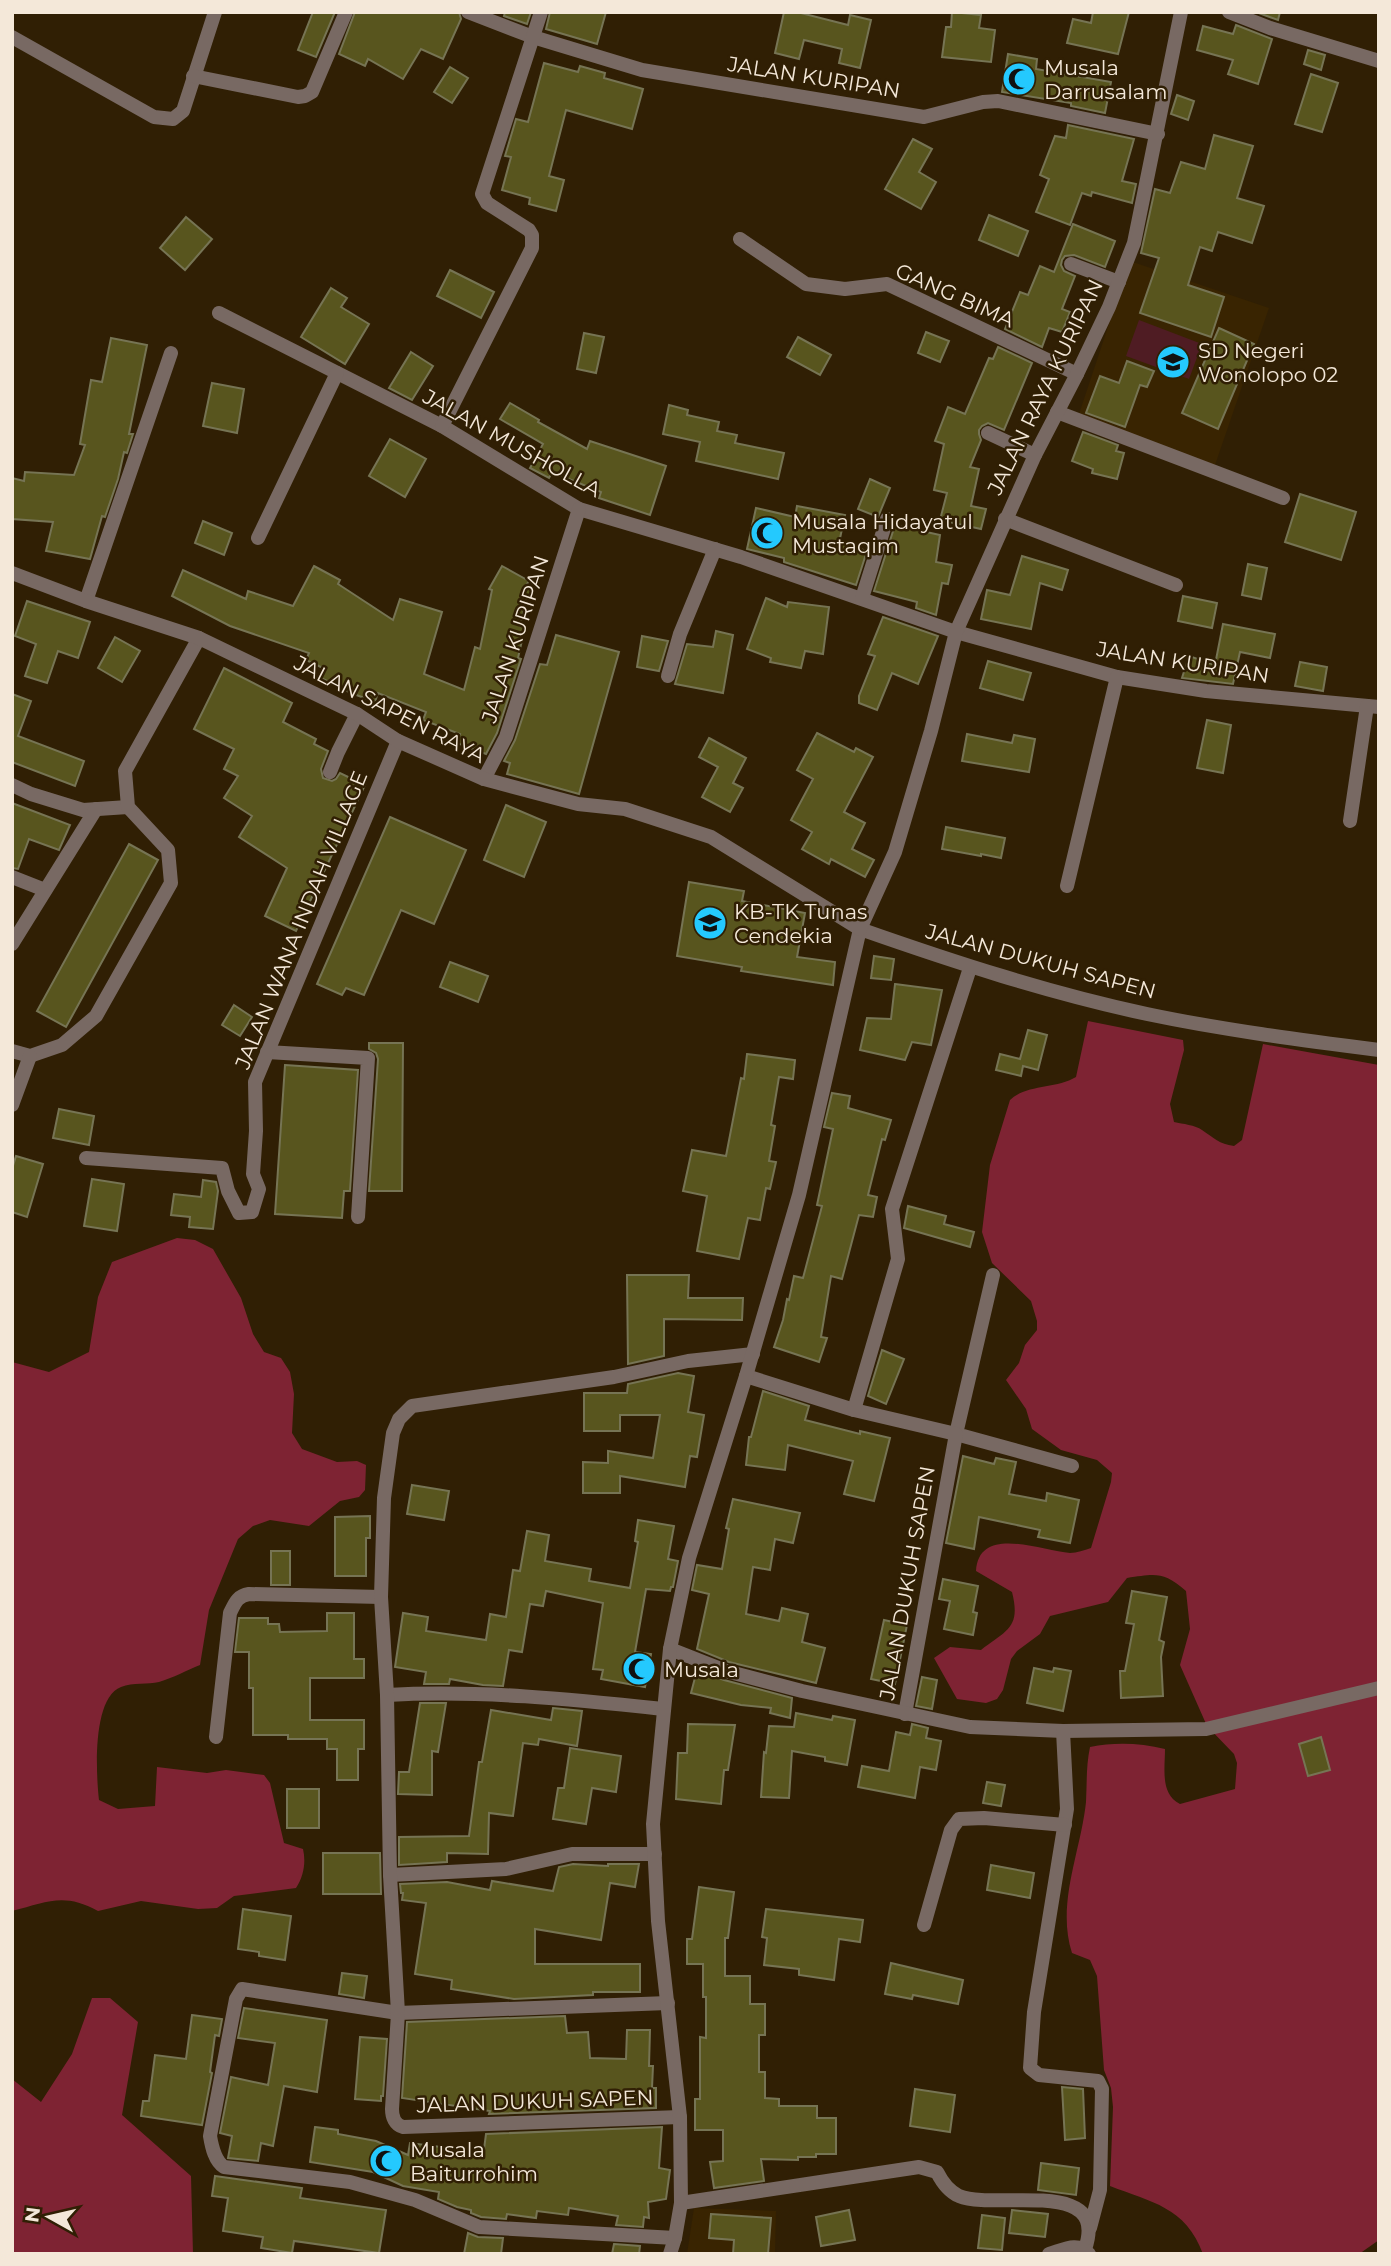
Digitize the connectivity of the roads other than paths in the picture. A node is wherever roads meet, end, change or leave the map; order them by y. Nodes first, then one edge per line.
1 (215, 12) edge
2 (346, 12) edge
3 (468, 12) edge
4 (541, 12) edge
5 (1181, 12) edge
6 (1229, 12) edge
7 (12, 37) edge
8 (533, 37) junction
9 (1379, 61) edge
10 (193, 76) junction
11 (1158, 134) junction
12 (740, 239) dead end
13 (1071, 264) dead end
14 (1119, 282) junction
15 (219, 313) dead end
16 (171, 353) dead end
17 (337, 373) junction
18 (1077, 374) junction
19 (1057, 412) junction
20 (442, 426) junction
21 (988, 433) dead end
22 (1035, 455) junction
23 (1283, 498) dead end
24 (579, 509) junction
25 (887, 519) dead end
26 (1005, 519) junction
27 (258, 538) dead end
28 (715, 549) junction
29 (12, 573) edge
30 (1176, 585) dead end
31 (862, 598) junction
32 (86, 601) junction
33 (956, 632) junction
34 (199, 638) junction
35 (668, 676) dead end
36 (1117, 677) junction
37 (1373, 706) edge
38 (357, 715) junction
39 (398, 741) junction
40 (330, 772) dead end
41 (484, 779) junction
42 (12, 785) edge
43 (128, 807) junction
44 (96, 809) junction
45 (1350, 821) dead end
46 (12, 877) edge
47 (1067, 886) dead end
48 (46, 890) junction
49 (860, 929) junction
50 (12, 944) edge
51 (970, 968) junction
52 (1379, 1050) edge
53 (12, 1051) edge
54 (267, 1052) junction
55 (30, 1056) junction
56 (12, 1105) edge
57 (86, 1158) dead end
58 (358, 1217) dead end
59 (993, 1275) dead end
60 (752, 1354) junction
61 (746, 1376) junction
62 (855, 1410) junction
63 (956, 1434) junction
64 (1072, 1466) dead end
65 (381, 1597) junction
66 (670, 1649) junction
67 (1379, 1688) edge
68 (387, 1695) junction
69 (663, 1709) junction
70 (905, 1714) junction
71 (1063, 1731) junction
72 (215, 1737) dead end
73 (1065, 1825) junction
74 (655, 1854) junction
75 (390, 1875) junction
76 (924, 1925) dead end
77 (668, 2003) junction
78 (398, 2013) junction
79 (680, 2117) junction
80 (681, 2203) junction
81 (1090, 2228) junction
82 (675, 2238) junction
83 (1087, 2252) edge
84 (670, 2254) edge
85 (1049, 2254) edge

1 - 10 street
2 - 10 street
3 - 8 street, JALAN KURIPAN
4 - 8 street
5 - 11 street, JALAN RAYA KURIPAN
6 - 9 street
7 - 10 street
8 - 11 street, JALAN KURIPAN
8 - 20 street
11 - 14 street, JALAN RAYA KURIPAN
12 - 18 street, GANG BIMA
13 - 14 street
14 - 18 street, JALAN RAYA KURIPAN
15 - 17 street, JALAN MUSHOLLA
16 - 32 street
17 - 20 street, JALAN MUSHOLLA
17 - 27 street
18 - 19 street, JALAN RAYA KURIPAN
19 - 22 street, JALAN RAYA KURIPAN
19 - 23 street
20 - 24 street, JALAN MUSHOLLA
21 - 22 street
22 - 26 street, JALAN RAYA KURIPAN
24 - 28 street, JALAN MUSHOLLA
24 - 41 street, JALAN KURIPAN
25 - 31 street
26 - 30 street
26 - 33 street, JALAN RAYA KURIPAN
28 - 31 street, JALAN MUSHOLLA
28 - 35 street
29 - 32 street, JALAN SAPEN RAYA
31 - 33 street, JALAN MUSHOLLA
32 - 34 street, JALAN SAPEN RAYA
33 - 36 street, JALAN KURIPAN
33 - 49 street, JALAN RAYA KURIPAN
34 - 38 street, JALAN SAPEN RAYA
34 - 43 street
36 - 37 street, JALAN KURIPAN
36 - 47 street
37 - 45 street
38 - 39 street, JALAN SAPEN RAYA
38 - 40 street
39 - 41 street, JALAN SAPEN RAYA
39 - 54 street, JALAN WANA INDAH VILLAGE
41 - 49 street, JALAN SAPEN RAYA
42 - 44 street
43 - 44 street
43 - 55 street
44 - 48 street
46 - 48 street
48 - 50 street
49 - 51 street, JALAN DUKUH SAPEN
49 - 60 street, JALAN DUKUH SAPEN
51 - 52 street, JALAN DUKUH SAPEN
51 - 62 street
53 - 55 street
54 - 57 street, JALAN WANA INDAH VILLAGE
54 - 58 street
55 - 56 street
59 - 63 street, JALAN DUKUH SAPEN
60 - 61 street, JALAN DUKUH SAPEN
60 - 65 street
61 - 62 street
61 - 66 street, JALAN DUKUH SAPEN
62 - 63 street
63 - 64 street
63 - 70 street, JALAN DUKUH SAPEN
65 - 68 street
65 - 72 street
66 - 69 street, JALAN DUKUH SAPEN
66 - 70 street, JALAN DUKUH SAPEN
67 - 71 street
68 - 69 street
68 - 75 street
69 - 74 street, JALAN DUKUH SAPEN
70 - 71 street
71 - 73 street
73 - 76 street
73 - 81 street
74 - 75 street
74 - 77 street, JALAN DUKUH SAPEN
75 - 78 street
77 - 78 street
77 - 79 street, JALAN DUKUH SAPEN
78 - 79 street, JALAN DUKUH SAPEN
78 - 82 street
79 - 80 street, JALAN DUKUH SAPEN
80 - 81 street
80 - 82 street, JALAN DUKUH SAPEN
81 - 83 street
82 - 84 street, JALAN DUKUH SAPEN
83 - 85 street

